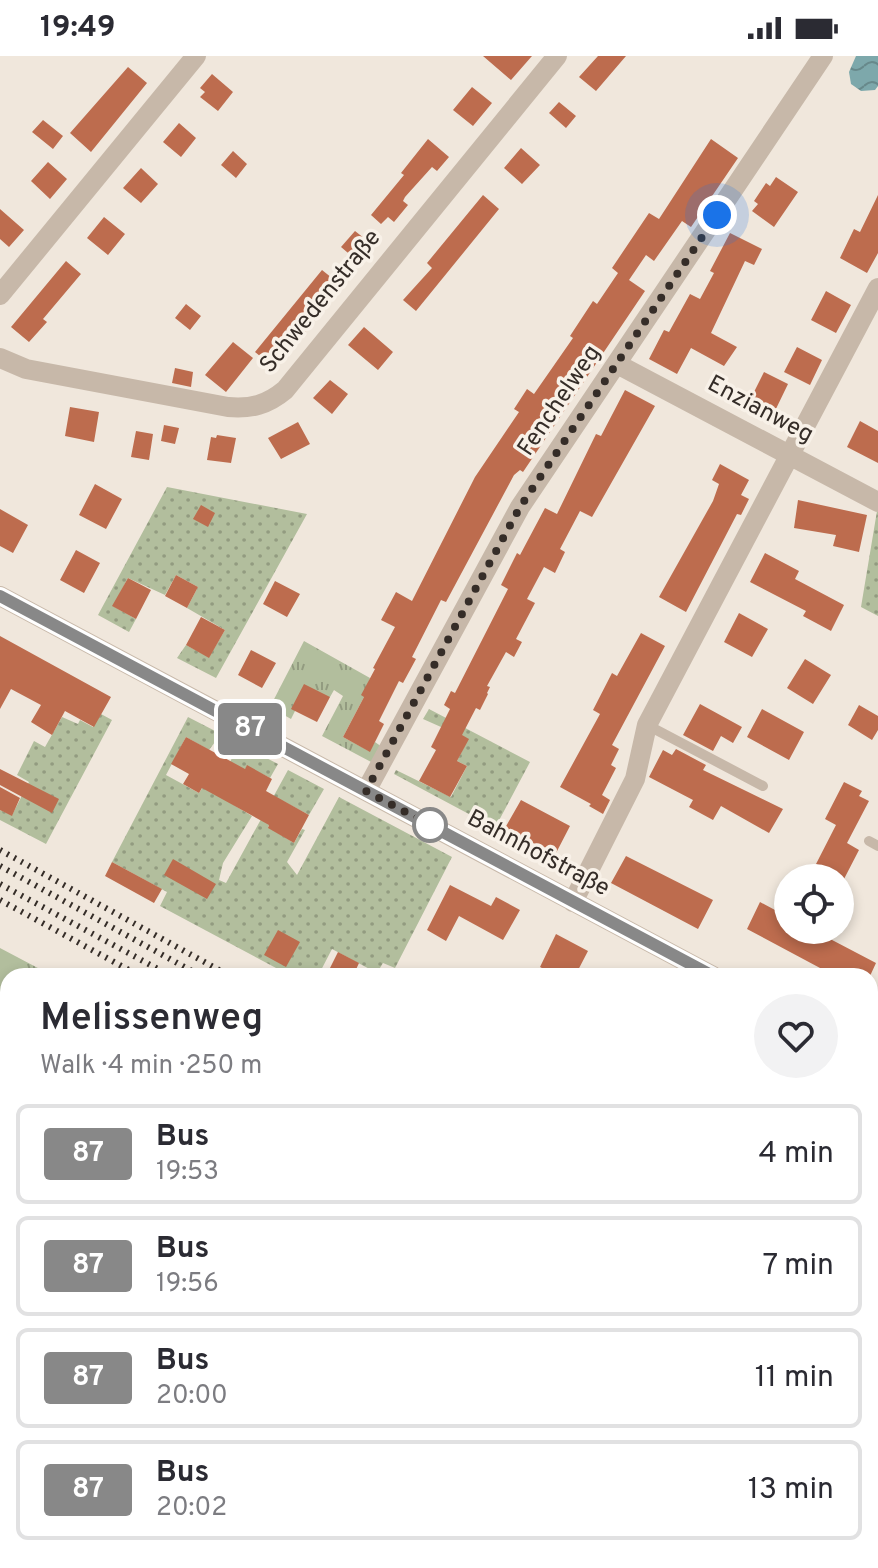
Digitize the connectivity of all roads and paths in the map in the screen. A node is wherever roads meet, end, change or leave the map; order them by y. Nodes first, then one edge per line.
1 (196, 56) edge
2 (557, 56) edge
3 (823, 56) edge
4 (878, 288) edge
5 (0, 295) edge
6 (0, 358) edge
7 (617, 364) junction
8 (790, 456) junction
9 (878, 502) edge
10 (0, 596) edge
11 (647, 725) junction
12 (763, 786) dead end
13 (366, 791) junction
14 (573, 902) junction
15 (698, 968) edge

1 - 5 street
2 - 6 street, Schwedenstraße
3 - 7 street, Fenchelweg
4 - 8 street
7 - 8 street, Enzianweg
7 - 13 street, Fenchelweg
8 - 9 street, Enzianweg
8 - 11 street
10 - 13 street, Bahnhofstraße
11 - 12 lane
11 - 14 street
13 - 14 street, Bahnhofstraße
14 - 15 street, Bahnhofstraße

